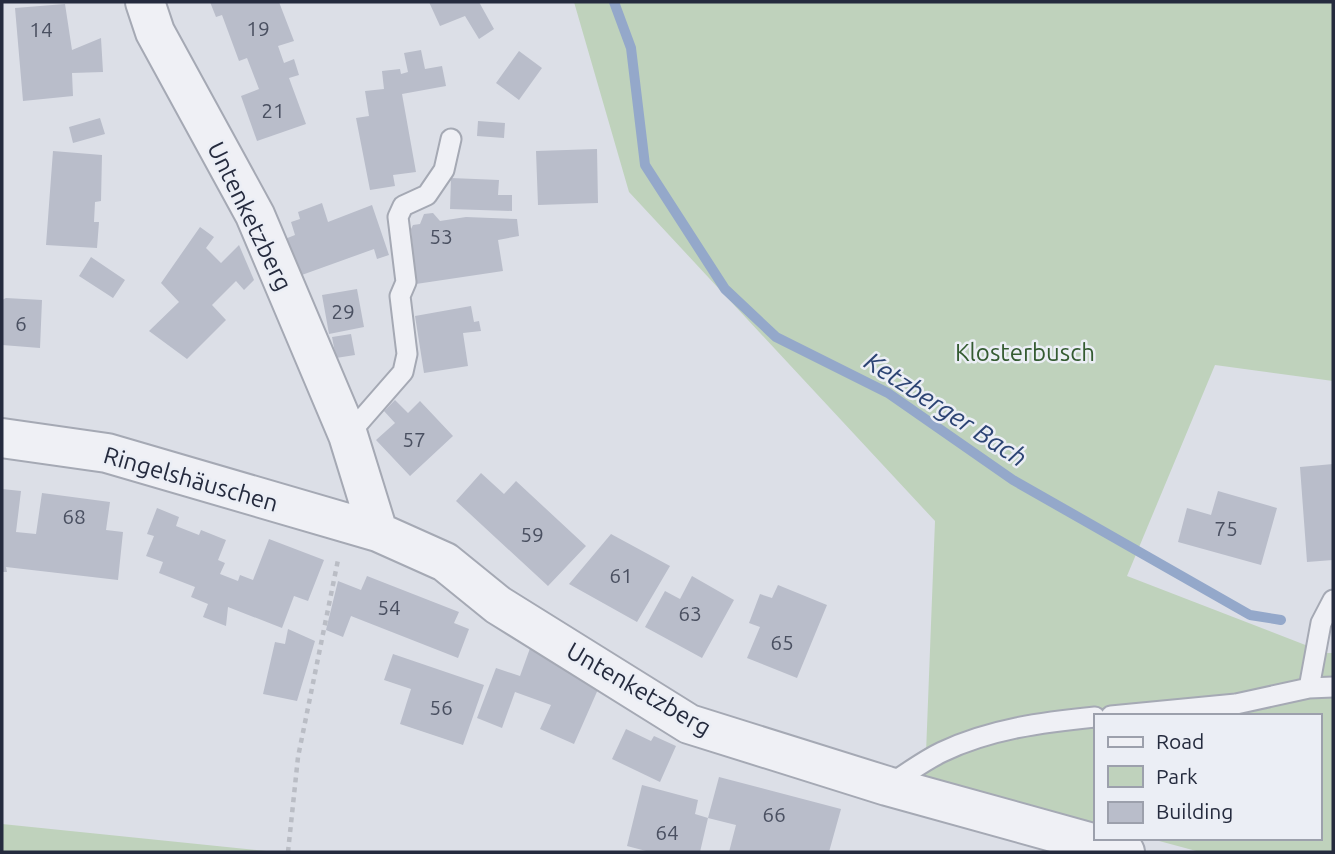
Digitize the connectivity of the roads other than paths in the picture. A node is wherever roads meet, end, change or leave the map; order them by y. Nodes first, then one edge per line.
1 (145, 2) edge
2 (451, 139) dead end
3 (348, 435) junction
4 (2, 438) edge
5 (362, 527) junction
6 (1333, 600) edge
7 (1333, 687) edge
8 (1309, 688) junction
9 (1132, 714) edge
10 (1094, 717) edge
11 (887, 786) junction
12 (1125, 852) edge

1 - 3 street, Untenketzberg
2 - 3 lane
3 - 5 street, Untenketzberg
4 - 5 street, Ringelshäuschen
5 - 11 street, Untenketzberg
6 - 8 lane
7 - 8 lane
8 - 9 lane
10 - 11 lane
11 - 12 street, Untenketzberg

